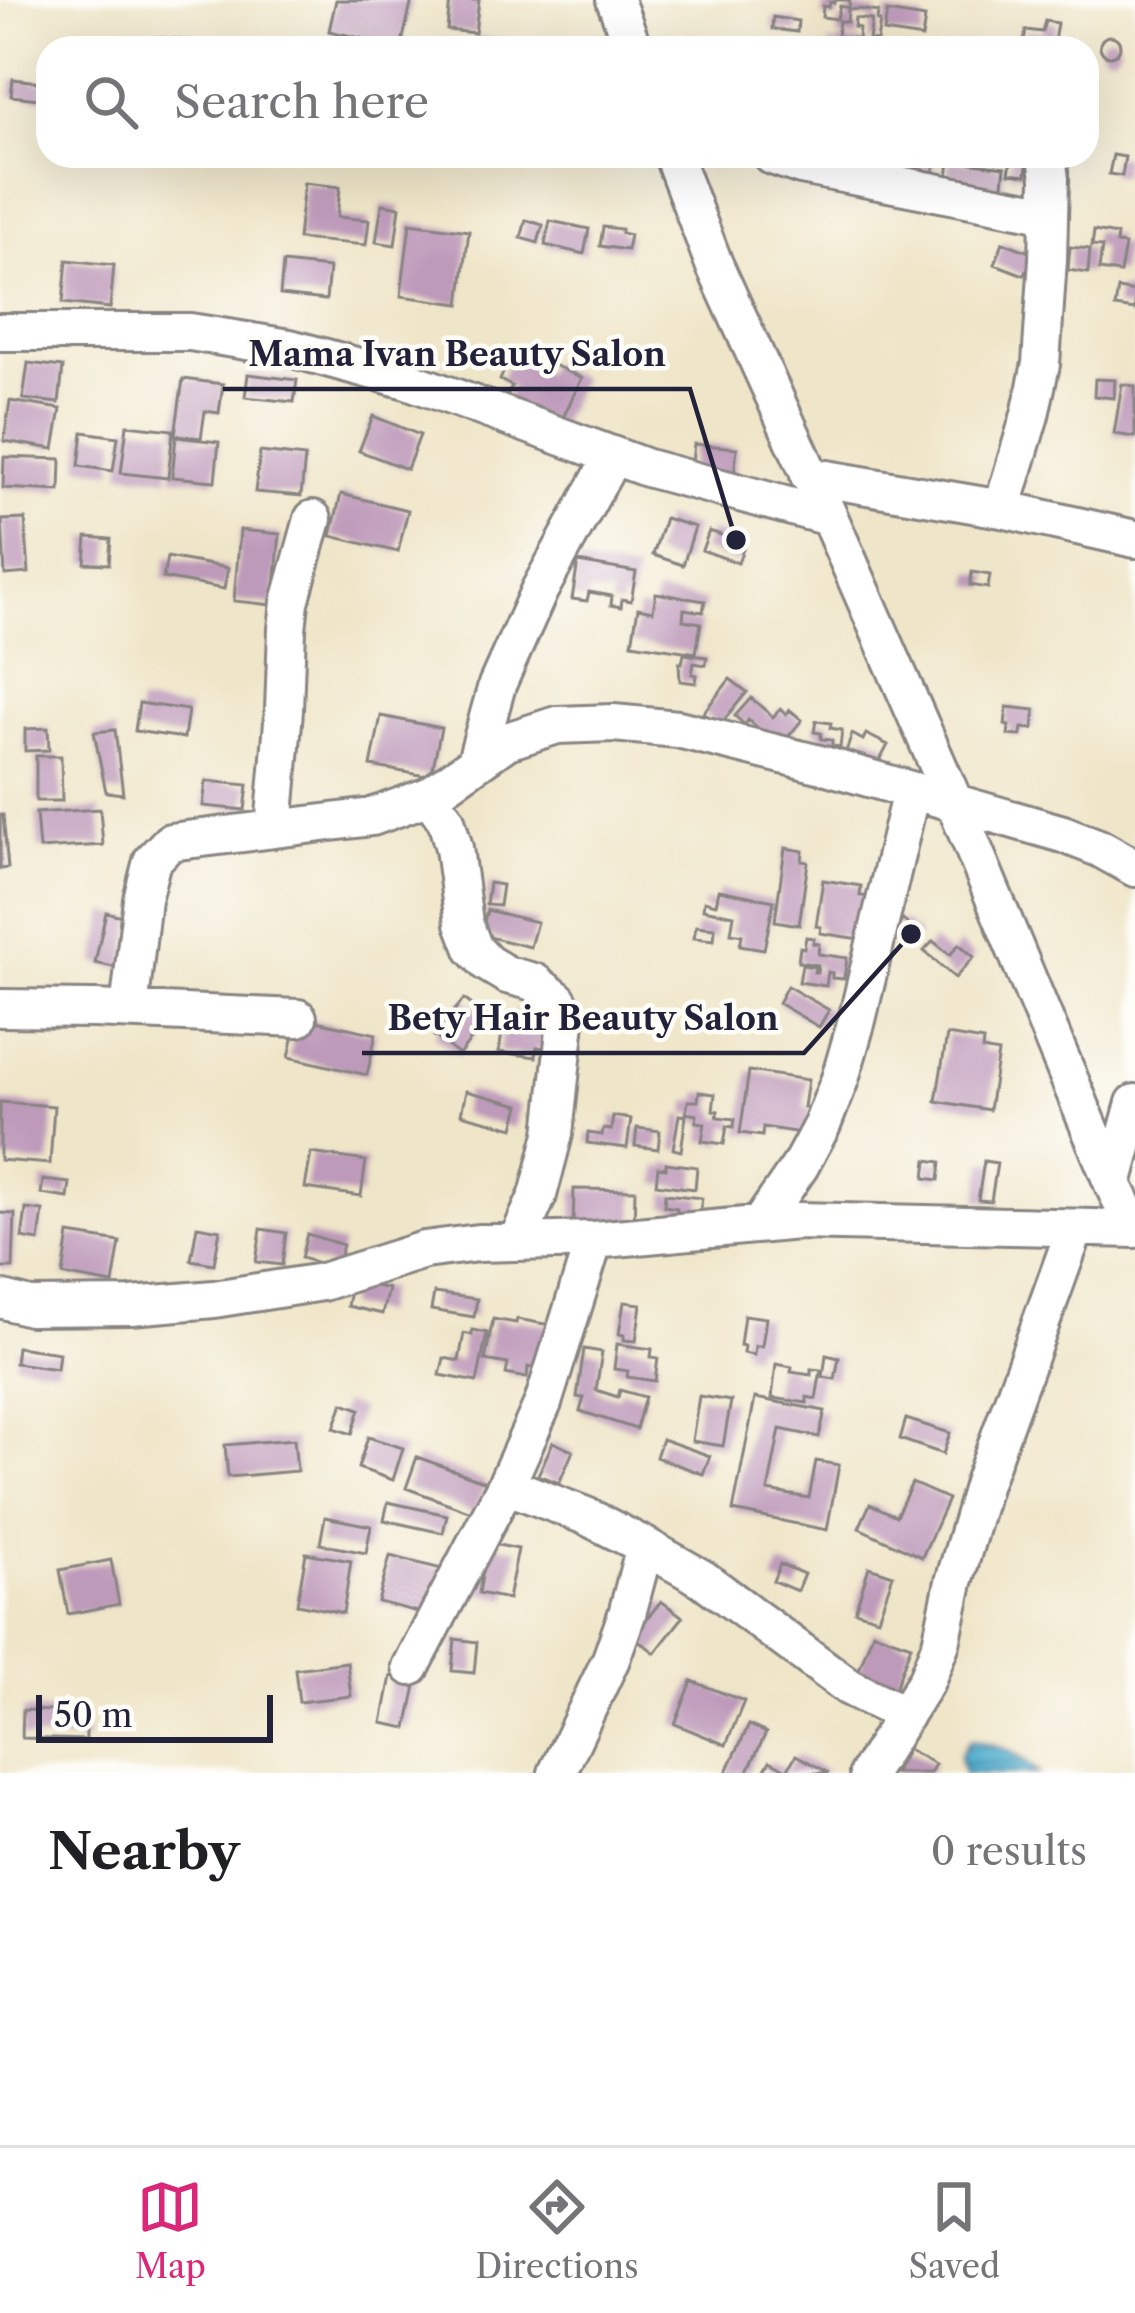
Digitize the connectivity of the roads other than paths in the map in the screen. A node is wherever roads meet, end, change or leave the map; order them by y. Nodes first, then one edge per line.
1 (615, 0) edge
2 (628, 36) edge
3 (678, 168) edge
4 (811, 168) edge
5 (1047, 168) edge
6 (1049, 214) junction
7 (0, 332) edge
8 (613, 456) junction
9 (809, 476) junction
10 (1001, 509) junction
11 (829, 517) junction
12 (313, 519) dead end
13 (1135, 539) edge
14 (476, 761) junction
15 (911, 791) junction
16 (428, 796) junction
17 (955, 804) junction
18 (274, 828) junction
19 (1135, 868) edge
20 (0, 1008) edge
21 (129, 1010) junction
22 (298, 1018) dead end
23 (1135, 1103) edge
24 (1113, 1184) junction
25 (760, 1224) junction
26 (1075, 1229) junction
27 (594, 1240) junction
28 (517, 1242) junction
29 (0, 1299) edge
30 (506, 1485) junction
31 (645, 1546) junction
32 (411, 1666) dead end
33 (905, 1715) junction
34 (557, 1773) edge
35 (868, 1773) edge

1 - 2 street
3 - 9 street
4 - 6 street
5 - 6 street
6 - 10 street
7 - 8 street
8 - 11 street
8 - 14 street
9 - 10 street
9 - 11 street
10 - 13 street
11 - 17 street
12 - 18 street
14 - 15 street
14 - 16 street
15 - 17 street
15 - 25 street
16 - 18 street
16 - 28 street
17 - 19 street
17 - 24 street
18 - 21 street
20 - 21 street
21 - 22 street
23 - 24 street
24 - 26 street
25 - 26 street
25 - 27 street
26 - 33 street
27 - 28 street
27 - 30 street
28 - 29 street
30 - 31 street
30 - 32 street
31 - 33 street
31 - 34 street
33 - 35 street

